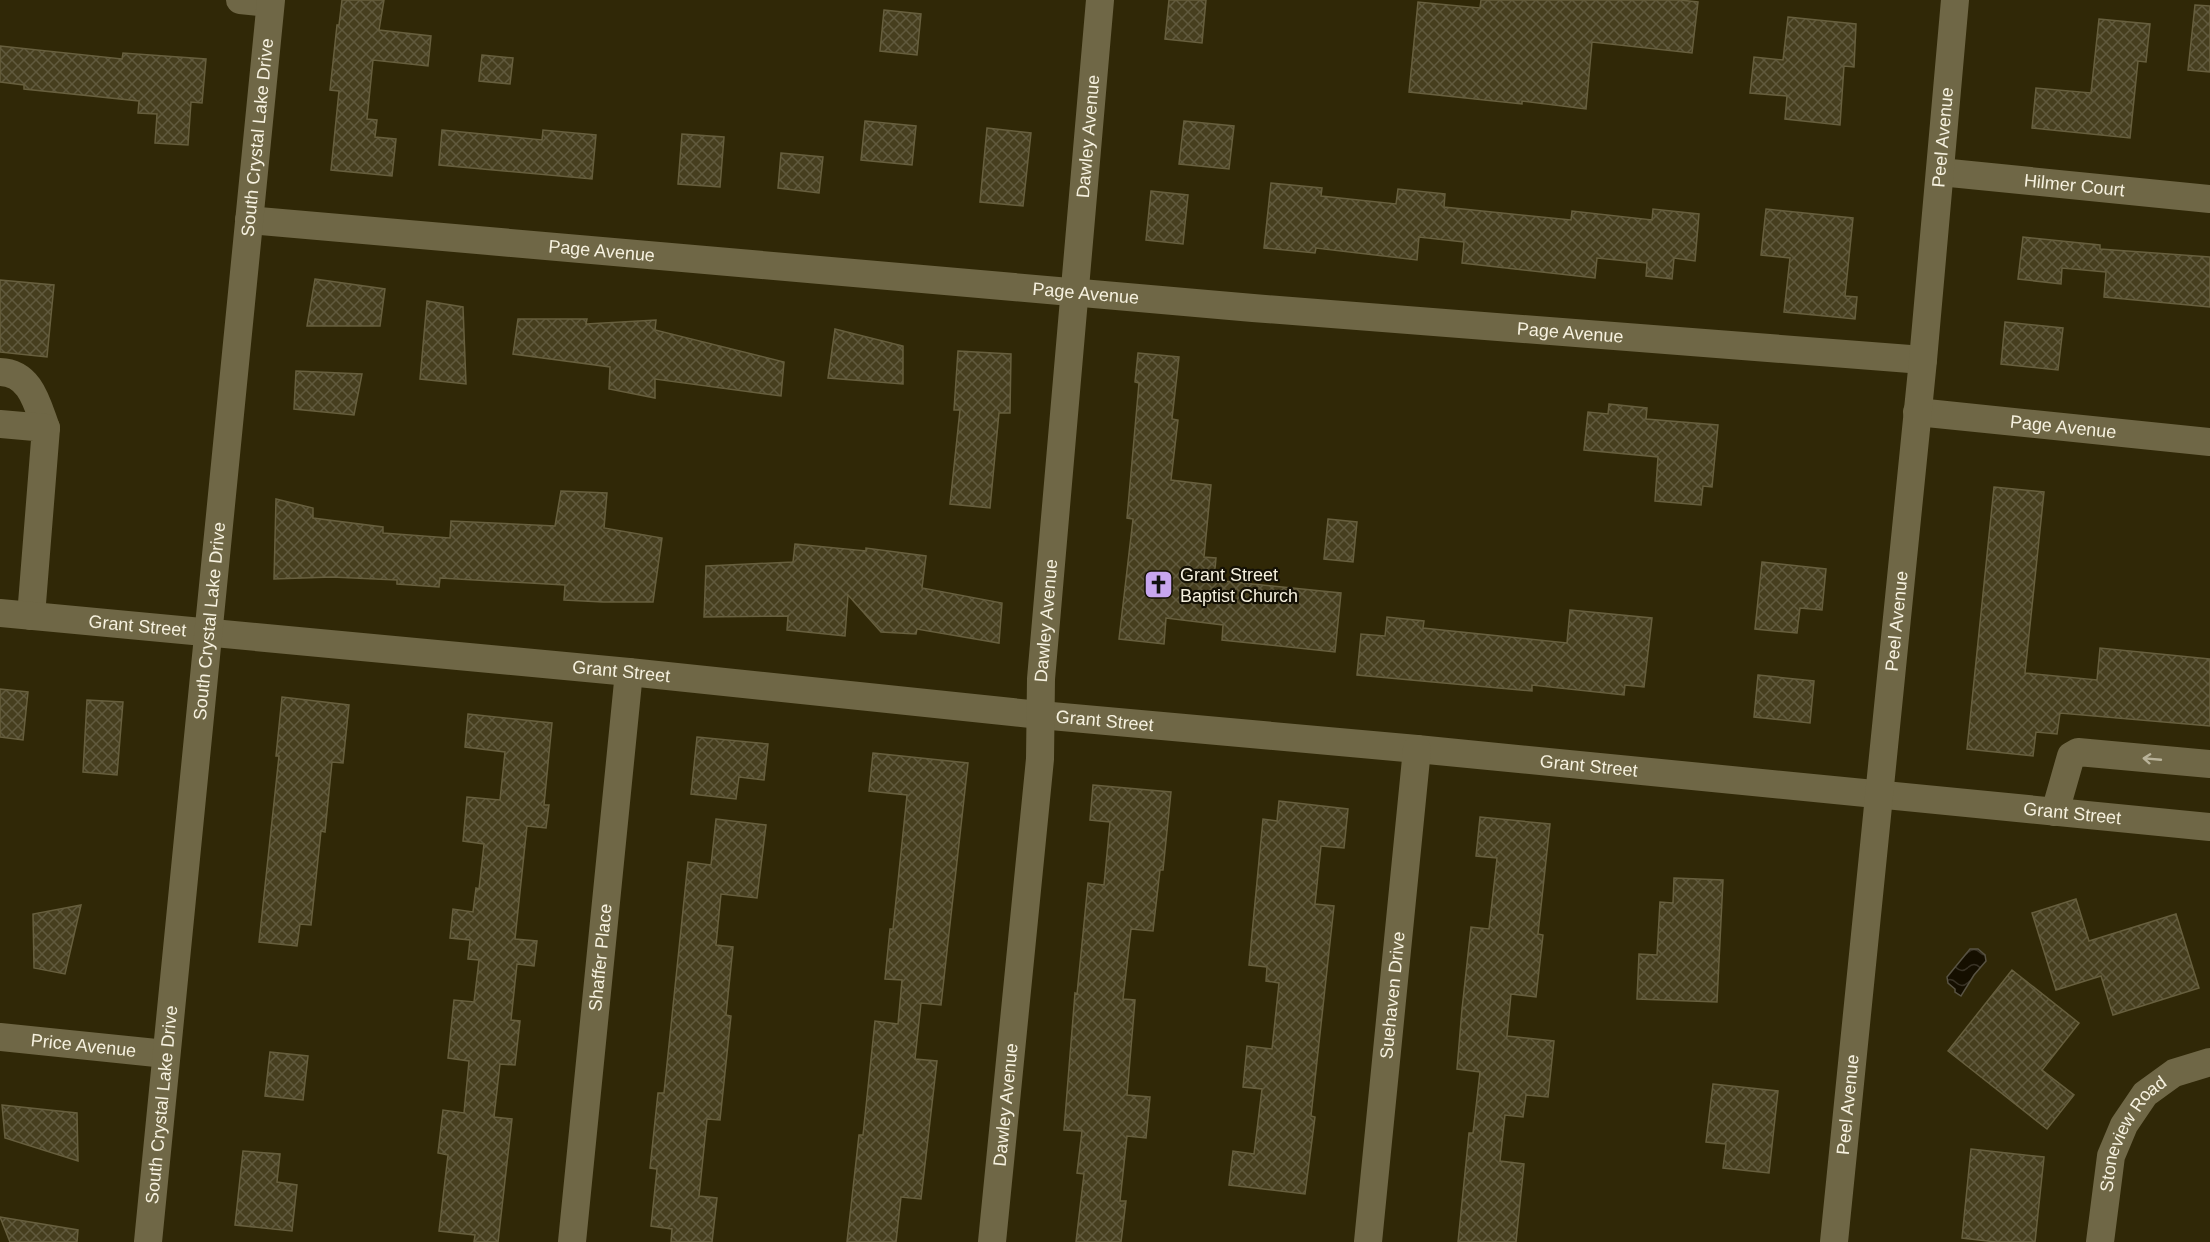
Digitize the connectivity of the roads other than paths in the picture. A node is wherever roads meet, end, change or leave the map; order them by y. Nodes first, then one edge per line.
1 (240, 0) edge
2 (1100, 0) edge
3 (1955, 0) edge
4 (270, 1) edge
5 (1940, 172) junction
6 (2210, 199) edge
7 (249, 220) junction
8 (1073, 292) junction
9 (1923, 360) junction
10 (0, 372) edge
11 (1917, 412) junction
12 (0, 424) edge
13 (46, 428) junction
14 (2210, 442) edge
15 (0, 613) edge
16 (31, 616) junction
17 (207, 633) junction
18 (629, 672) junction
19 (1040, 715) junction
20 (1417, 749) junction
21 (2210, 764) edge
22 (1877, 795) junction
23 (2055, 812) junction
24 (2210, 827) edge
25 (0, 1037) edge
26 (166, 1054) junction
27 (2210, 1062) edge
28 (148, 1242) edge
29 (572, 1242) edge
30 (992, 1242) edge
31 (1368, 1242) edge
32 (1834, 1242) edge
33 (2100, 1242) edge

1 - 4 street
2 - 8 street, Dawley Avenue
3 - 5 street, Peel Avenue
4 - 7 street, South Crystal Lake Drive
5 - 6 street, Hilmer Court
5 - 9 street, Peel Avenue
7 - 8 street, Page Avenue
7 - 17 street, South Crystal Lake Drive
8 - 9 street, Page Avenue
8 - 19 street, Dawley Avenue
9 - 11 street, Peel Avenue
10 - 13 street
11 - 14 street, Page Avenue
11 - 22 street, Peel Avenue
12 - 13 street
13 - 16 street
15 - 16 street, Grant Street
16 - 17 street, Grant Street
17 - 18 street, Grant Street
17 - 26 street, South Crystal Lake Drive
18 - 19 street, Grant Street
18 - 29 street, Shaffer Place
19 - 20 street, Grant Street
19 - 30 street, Dawley Avenue
20 - 22 street, Grant Street
20 - 31 street, Suehaven Drive
21 -> 23 street
22 - 23 street, Grant Street
22 - 32 street, Peel Avenue
23 - 24 street, Grant Street
25 - 26 street, Price Avenue
26 - 28 street, South Crystal Lake Drive
27 - 33 street, Stoneview Road

